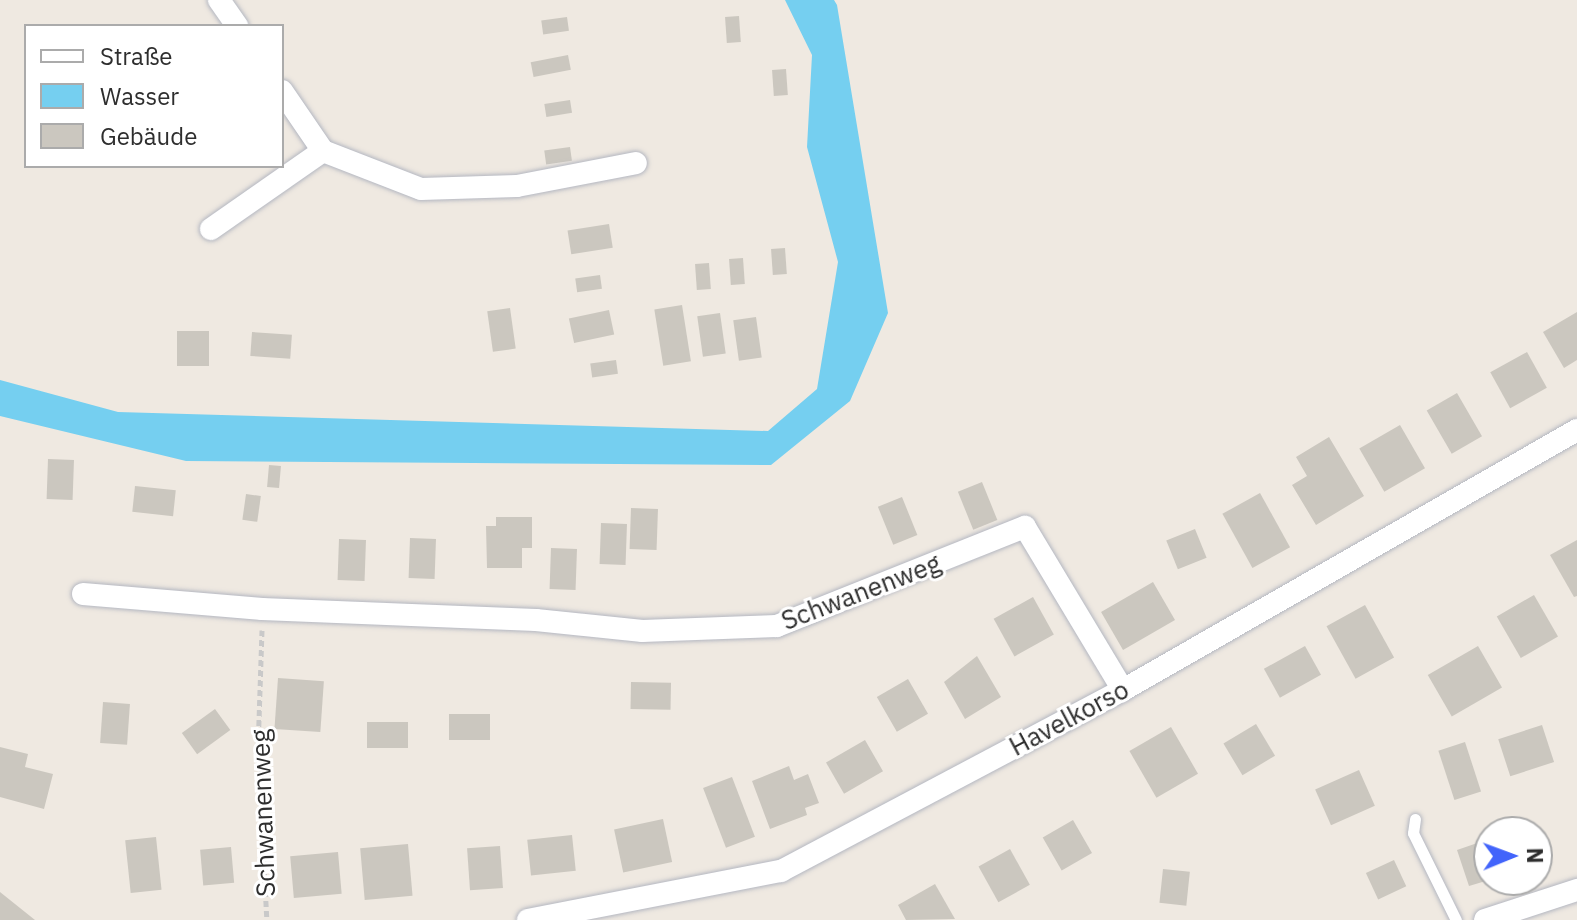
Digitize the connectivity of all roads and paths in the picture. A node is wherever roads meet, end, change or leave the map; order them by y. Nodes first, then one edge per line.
1 (219, 0) edge
2 (236, 24) edge
3 (284, 94) edge
4 (323, 151) junction
5 (636, 163) dead end
6 (211, 229) dead end
7 (1577, 430) edge
8 (83, 594) dead end
9 (262, 609) junction
10 (1123, 690) junction
11 (1415, 819) dead end
12 (1577, 890) edge
13 (267, 920) edge
14 (528, 920) edge
15 (1456, 920) edge
16 (1485, 920) edge

1 - 2 street
3 - 4 street
4 - 5 street
4 - 6 street
7 - 10 street, Havelkorso
8 - 9 street, Schwanenweg
9 - 10 street, Schwanenweg
9 - 13 path, Schwanenweg
10 - 14 street, Havelkorso
11 - 15 lane
12 - 16 street

